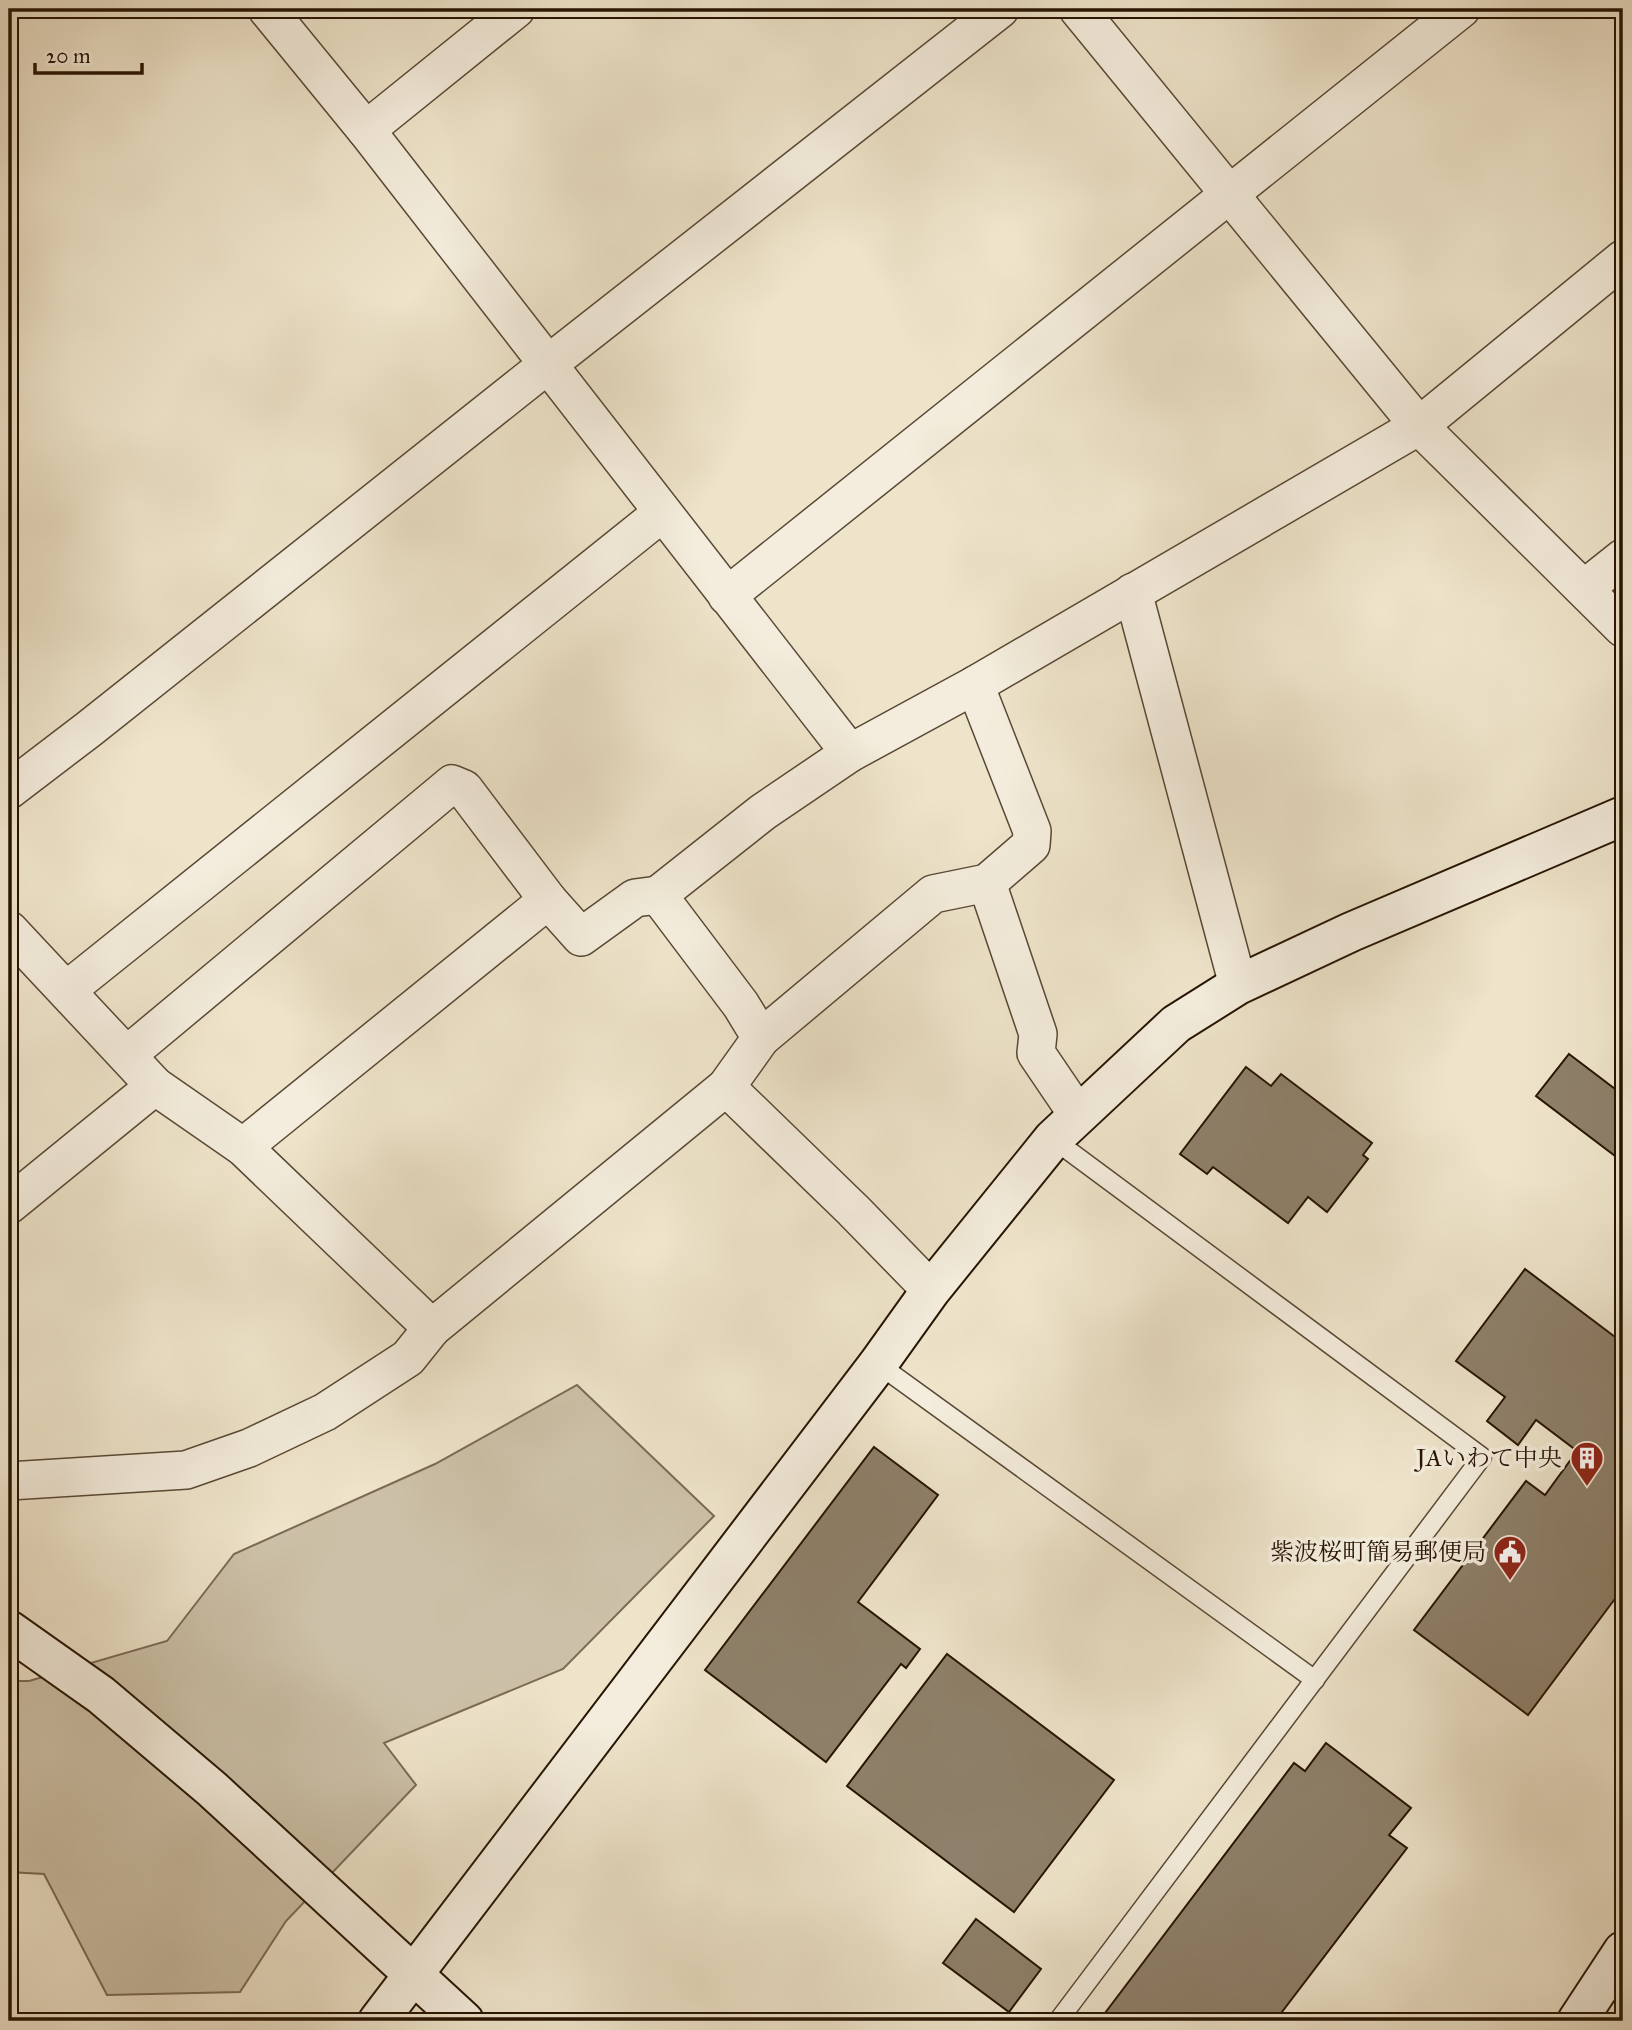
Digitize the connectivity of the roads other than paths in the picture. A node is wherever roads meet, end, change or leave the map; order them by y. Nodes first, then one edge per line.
1 (267, 9) edge
2 (516, 9) edge
3 (1000, 9) edge
4 (1078, 9) edge
5 (1461, 9) edge
6 (366, 130) junction
7 (1231, 194) junction
8 (1623, 259) edge
9 (547, 365) junction
10 (1419, 426) junction
11 (662, 513) junction
12 (1623, 558) edge
13 (1584, 590) junction
14 (1133, 592) junction
15 (727, 596) junction
16 (1623, 628) edge
17 (975, 685) junction
18 (850, 752) junction
19 (9, 790) edge
20 (1623, 816) edge
21 (987, 883) junction
22 (659, 895) junction
23 (548, 900) junction
24 (9, 930) edge
25 (1238, 985) junction
26 (67, 990) junction
27 (761, 1038) junction
28 (127, 1055) junction
29 (155, 1086) junction
30 (726, 1087) junction
31 (1065, 1127) junction
32 (243, 1147) junction
33 (9, 1205) edge
34 (931, 1290) junction
35 (432, 1328) junction
36 (878, 1364) junction
37 (9, 1481) edge
38 (9, 1630) edge
39 (1315, 1680) junction
40 (1623, 1951) edge
41 (413, 1975) junction
42 (378, 2021) edge
43 (464, 2021) edge
44 (1058, 2021) edge
45 (1577, 2021) edge

1 - 6 street
2 - 6 street
3 - 9 street
4 - 7 street
5 - 7 street
6 - 9 street
7 - 10 street
7 - 15 street
8 - 10 street
9 - 11 street
9 - 19 street
10 - 13 street
10 - 14 street
11 - 15 street
11 - 26 street
12 - 13 street
13 - 16 street
14 - 17 street
14 - 25 street
15 - 18 street
17 - 18 street
17 - 21 street
18 - 22 street
20 - 25 street
21 - 27 street
21 - 31 street
22 - 23 street
22 - 27 street
23 - 28 street
23 - 32 street
24 - 26 street
25 - 31 street
26 - 28 street
27 - 30 street
28 - 29 street
29 - 32 street
29 - 33 street
30 - 34 street
30 - 35 street
31 - 34 street
31 - 39 lane
32 - 35 street
34 - 36 street
35 - 37 street
36 - 39 lane
36 - 41 street
38 - 41 street
39 - 44 lane
40 - 45 street
41 - 42 street
41 - 43 street

